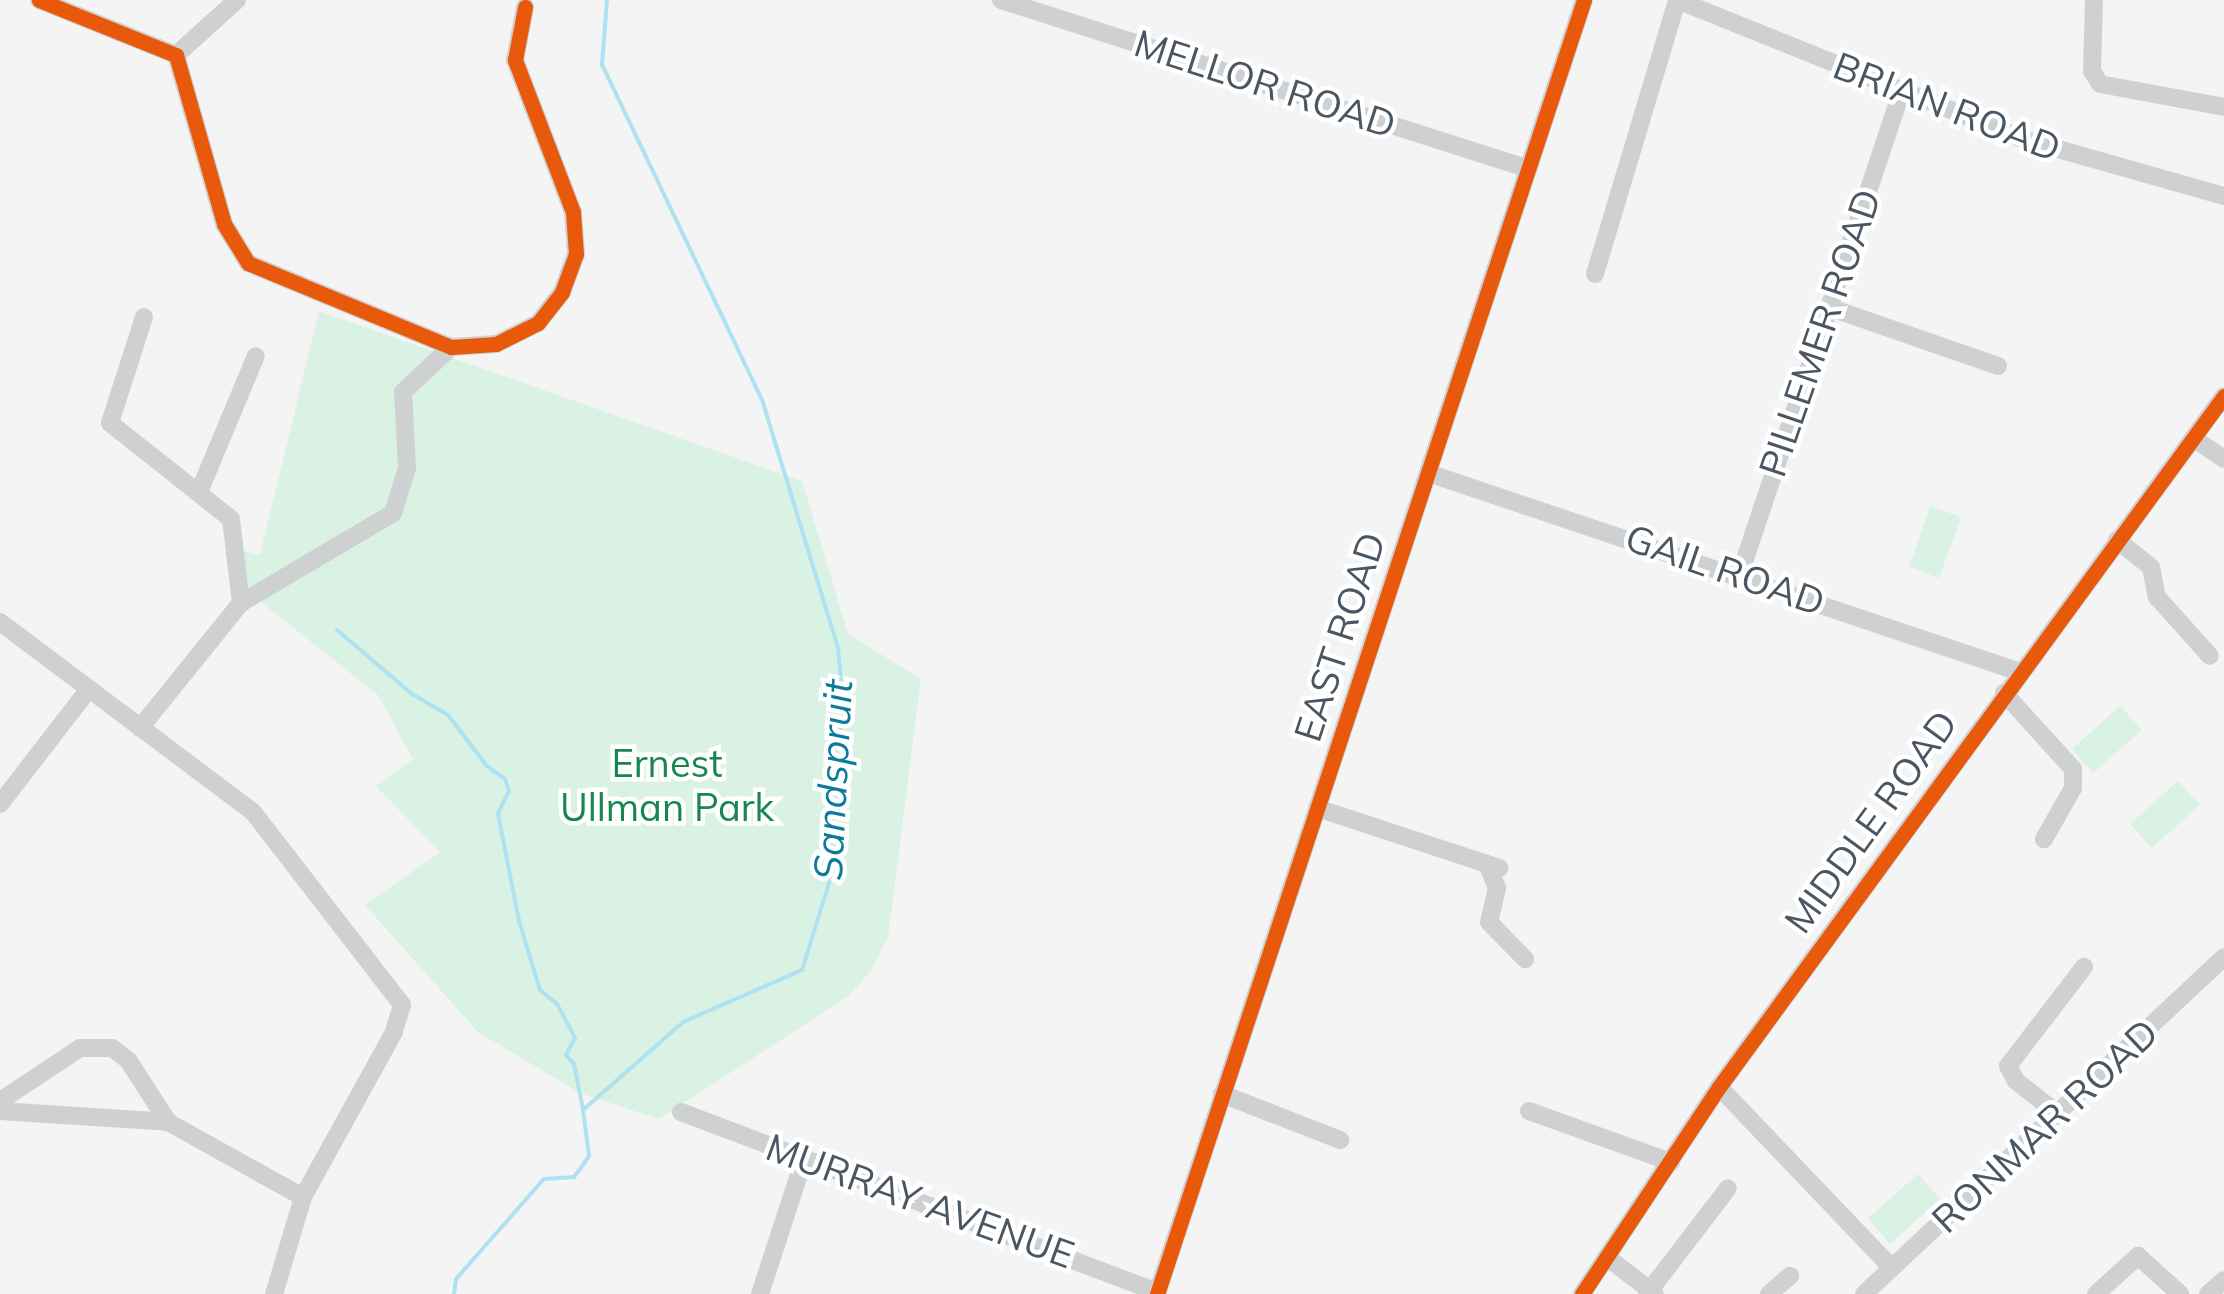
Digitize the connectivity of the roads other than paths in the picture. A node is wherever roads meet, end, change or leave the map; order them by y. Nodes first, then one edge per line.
1 (39, 0) edge
2 (237, 0) edge
3 (1001, 0) edge
4 (1584, 0) edge
5 (1677, 0) edge
6 (2094, 0) edge
7 (75, 7) edge
8 (525, 7) dead end
9 (176, 55) junction
10 (1901, 93) junction
11 (2224, 107) edge
12 (1529, 169) junction
13 (2224, 196) edge
14 (1595, 274) dead end
15 (1828, 307) junction
16 (144, 317) dead end
17 (450, 347) junction
18 (256, 356) dead end
19 (1998, 366) dead end
20 (2224, 396) edge
21 (2193, 438) junction
22 (2224, 459) edge
23 (1428, 474) junction
24 (199, 492) junction
25 (2117, 540) junction
26 (1740, 574) junction
27 (241, 604) junction
28 (0, 622) edge
29 (2210, 656) dead end
30 (2020, 672) junction
31 (88, 690) junction
32 (2004, 694) junction
33 (140, 728) junction
34 (0, 804) edge
35 (1317, 808) junction
36 (2044, 839) dead end
37 (2224, 957) edge
38 (1526, 959) dead end
39 (2084, 967) dead end
40 (1720, 1087) junction
41 (1222, 1094) junction
42 (0, 1101) edge
43 (0, 1111) edge
44 (1529, 1111) dead end
45 (681, 1112) dead end
46 (2058, 1114) junction
47 (168, 1122) junction
48 (1340, 1140) dead end
49 (804, 1159) junction
50 (1670, 1162) junction
51 (1728, 1188) dead end
52 (303, 1197) junction
53 (1608, 1258) junction
54 (1892, 1268) junction
55 (1790, 1276) dead end
56 (2224, 1280) edge
57 (1157, 1293) edge
58 (1650, 1293) edge
59 (274, 1294) edge
60 (760, 1294) edge
61 (1582, 1294) edge
62 (1769, 1294) edge
63 (1864, 1294) edge
64 (2096, 1294) edge
65 (2180, 1294) edge
66 (2208, 1294) edge

1 - 7 street
2 - 9 street
3 - 12 street, MELLOR ROAD
4 - 12 street, EAST ROAD
5 - 10 street, BRIAN ROAD
5 - 14 street
6 - 11 street
7 - 9 street
8 - 17 street
9 - 17 street
10 - 13 street, BRIAN ROAD
10 - 15 street, PILLEMER ROAD
12 - 23 street, EAST ROAD
15 - 19 street
15 - 26 street, PILLEMER ROAD
16 - 24 street
17 - 27 street
18 - 24 street
20 - 21 street, MIDDLE ROAD
21 - 22 street
21 - 25 street, MIDDLE ROAD
23 - 26 street, GAIL ROAD
23 - 35 street, EAST ROAD
24 - 27 street
25 - 29 street
25 - 30 street, MIDDLE ROAD
26 - 30 street, GAIL ROAD
27 - 33 street
28 - 31 street
30 - 32 street, MIDDLE ROAD
31 - 33 street
31 - 34 street
32 - 36 street
32 - 40 street, MIDDLE ROAD
33 - 52 street
35 - 38 street
35 - 41 street, EAST ROAD
37 - 46 street, RONMAR ROAD
39 - 46 street
40 - 50 street, MIDDLE ROAD
40 - 54 street
41 - 48 street
41 - 57 street, EAST ROAD
42 - 47 street
43 - 47 street
44 - 50 street
45 - 49 street, MURRAY AVENUE
46 - 54 street, RONMAR ROAD
47 - 52 street
49 - 57 street, MURRAY AVENUE
49 - 60 street
50 - 53 street, MIDDLE ROAD
51 - 58 street
52 - 59 street
53 - 58 street
53 - 61 street, MIDDLE ROAD
54 - 63 street, RONMAR ROAD
55 - 62 street
56 - 66 street
64 - 65 street

